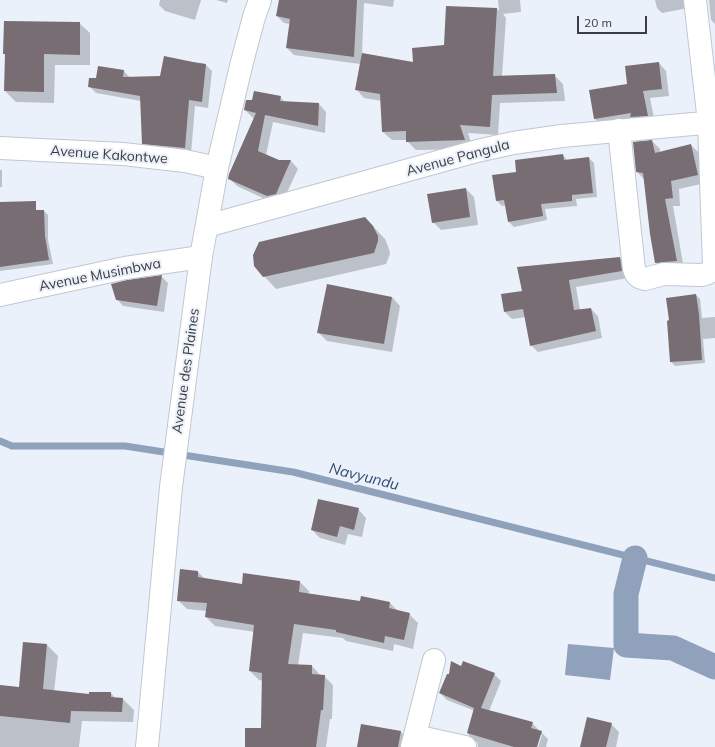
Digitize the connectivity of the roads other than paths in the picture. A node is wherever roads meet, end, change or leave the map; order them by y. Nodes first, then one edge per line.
1 (260, 0) edge
2 (695, 0) edge
3 (712, 122) edge
4 (619, 130) junction
5 (0, 148) edge
6 (216, 168) junction
7 (207, 226) junction
8 (201, 257) junction
9 (0, 295) edge
10 (434, 660) dead end
11 (414, 742) edge
12 (147, 747) edge
13 (465, 747) edge

1 - 6 street, Avenue des Plaines
2 - 3 street
3 - 4 street, Avenue Pangula
3 - 4 street
4 - 7 street, Avenue Pangula
5 - 6 street, Avenue Kakontwe
6 - 7 street, Avenue des Plaines
7 - 8 street, Avenue des Plaines
8 - 9 street, Avenue Musimbwa
8 - 12 street, Avenue des Plaines
10 - 11 street
11 - 13 street

